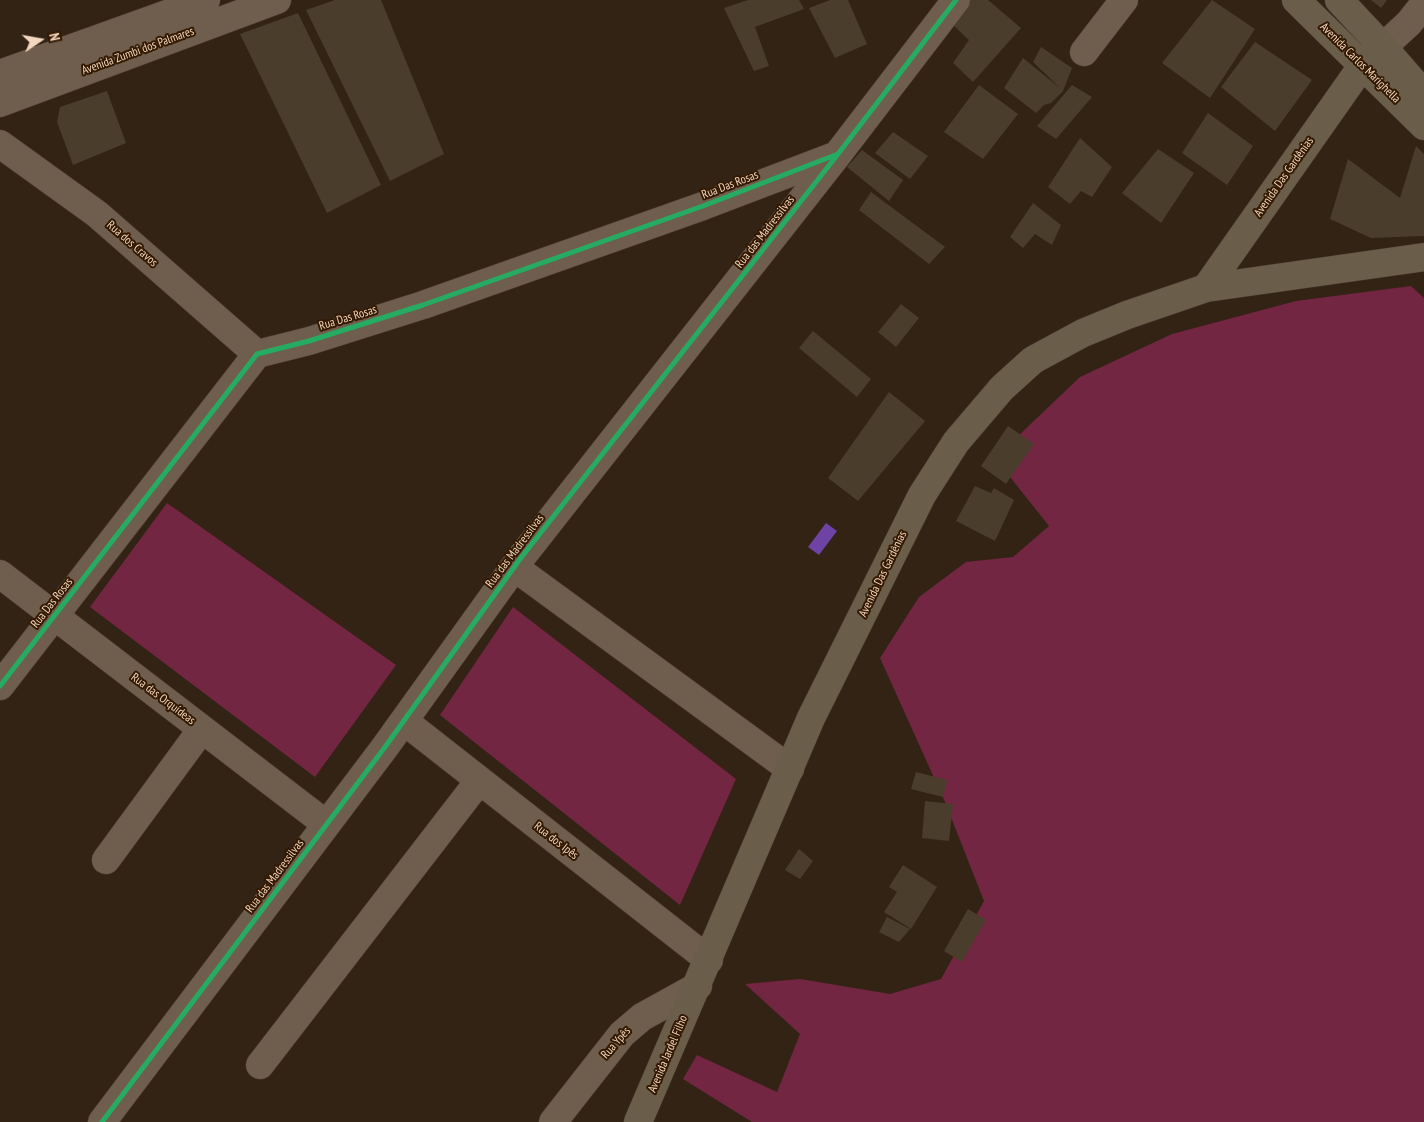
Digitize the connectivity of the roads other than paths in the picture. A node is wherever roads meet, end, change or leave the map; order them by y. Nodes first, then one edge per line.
1 (206, 0) edge
2 (277, 0) edge
3 (956, 0) edge
4 (1124, 0) edge
5 (1296, 0) edge
6 (1339, 0) edge
7 (1424, 4) edge
8 (1384, 47) junction
9 (1084, 52) dead end
10 (1362, 66) junction
11 (0, 74) edge
12 (1424, 94) edge
13 (0, 103) edge
14 (1424, 126) edge
15 (0, 144) edge
16 (838, 154) junction
17 (1424, 257) edge
18 (1206, 288) junction
19 (257, 354) junction
20 (514, 567) junction
21 (0, 574) edge
22 (54, 616) junction
23 (0, 686) edge
24 (404, 721) junction
25 (202, 729) junction
26 (790, 769) junction
27 (479, 782) junction
28 (326, 824) junction
29 (106, 860) dead end
30 (709, 960) junction
31 (698, 986) junction
32 (260, 1066) dead end
33 (102, 1122) edge
34 (553, 1122) edge
35 (638, 1122) edge

1 - 11 street
2 - 13 street, Avenida Zumbi dos Palmares
3 - 16 street, Rua das Madressilvas
4 - 9 street
5 - 10 main road, Avenida Carlos Marighella
6 - 8 main road, Avenida Carlos Marighella
7 - 8 street
8 - 10 main road, Avenida Das Gardênias
8 - 12 main road, Avenida Carlos Marighella
10 - 14 main road, Avenida Carlos Marighella
10 - 18 main road, Avenida Das Gardênias
15 - 19 street, Rua dos Cravos
16 - 19 street, Rua Das Rosas
16 - 20 street, Rua das Madressilvas
17 - 18 main road, Avenida Das Gardênias
18 - 26 main road, Avenida Das Gardênias
19 - 22 street, Rua Das Rosas
20 - 24 street, Rua das Madressilvas
20 - 26 street
21 - 22 street, Rua das Orquídeas
22 - 23 street, Rua Das Rosas
22 - 25 street, Rua das Orquídeas
24 - 27 street, Rua dos Ipês
24 - 28 street, Rua das Madressilvas
25 - 28 street, Rua das Orquídeas
25 - 29 street
26 - 30 main road, Avenida Das Gardênias
27 - 30 street, Rua dos Ipês
27 - 32 street
28 - 33 street, Rua das Madressilvas
30 - 31 main road, Avenida Das Gardênias
31 - 34 street, Rua Ypês
31 - 35 main road, Avenida Jardel Filho

